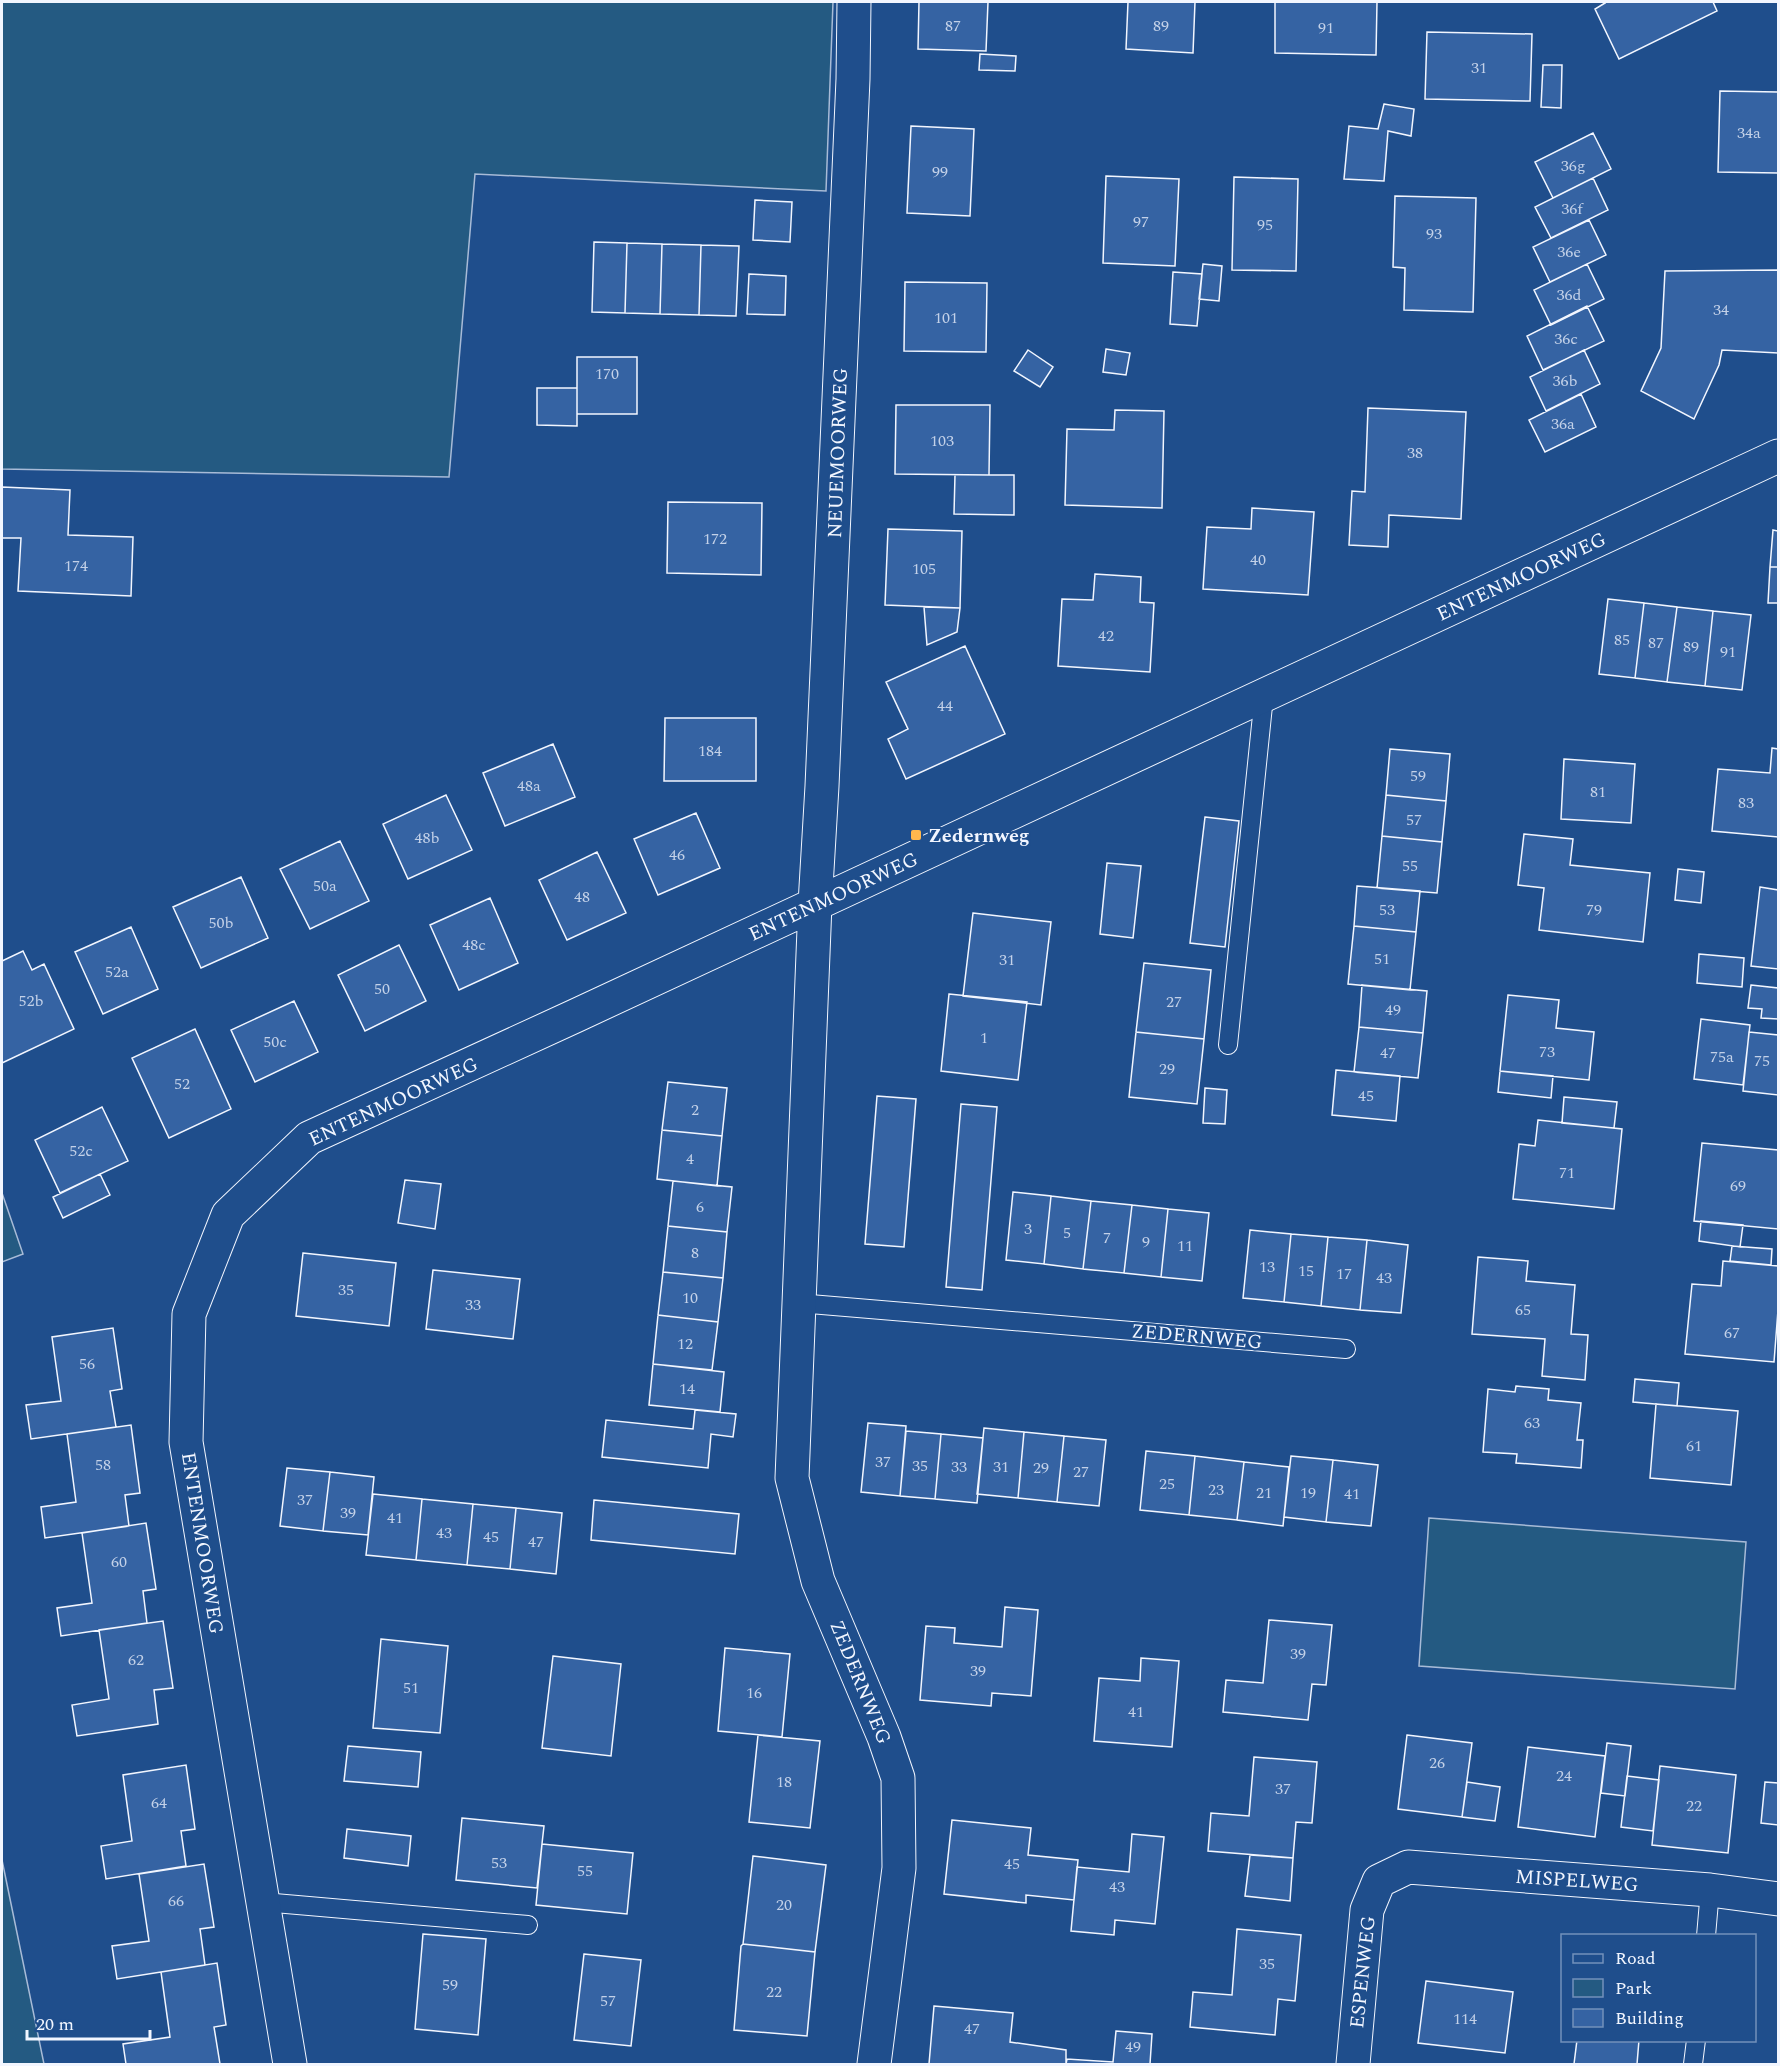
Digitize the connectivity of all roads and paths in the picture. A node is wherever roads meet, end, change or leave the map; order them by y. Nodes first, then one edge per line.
1 (854, 2) edge
2 (1779, 456) edge
3 (1264, 696) junction
4 (815, 904) junction
5 (1228, 1045) dead end
6 (798, 1303) junction
7 (1346, 1349) dead end
8 (1379, 1881) joint
9 (1710, 1890) junction
10 (1779, 1899) edge
11 (263, 1902) junction
12 (528, 1925) dead end
13 (1706, 1934) edge
14 (1696, 2042) edge
15 (290, 2064) edge
16 (874, 2064) edge
17 (1353, 2064) edge
18 (1693, 2064) edge

1 - 4 street, NEUEMOORWEG
2 - 3 street, ENTENMOORWEG
3 - 4 street, ENTENMOORWEG
3 - 5 lane
4 - 6 street, ZEDERNWEG
4 - 11 street, ENTENMOORWEG
6 - 7 lane, ZEDERNWEG
6 - 16 street, ZEDERNWEG
8 - 9 street, MISPELWEG
8 - 17 street, ESPENWEG
9 - 10 street, MISPELWEG
9 - 13 lane
11 - 12 lane
11 - 15 street, ENTENMOORWEG
14 - 18 lane

